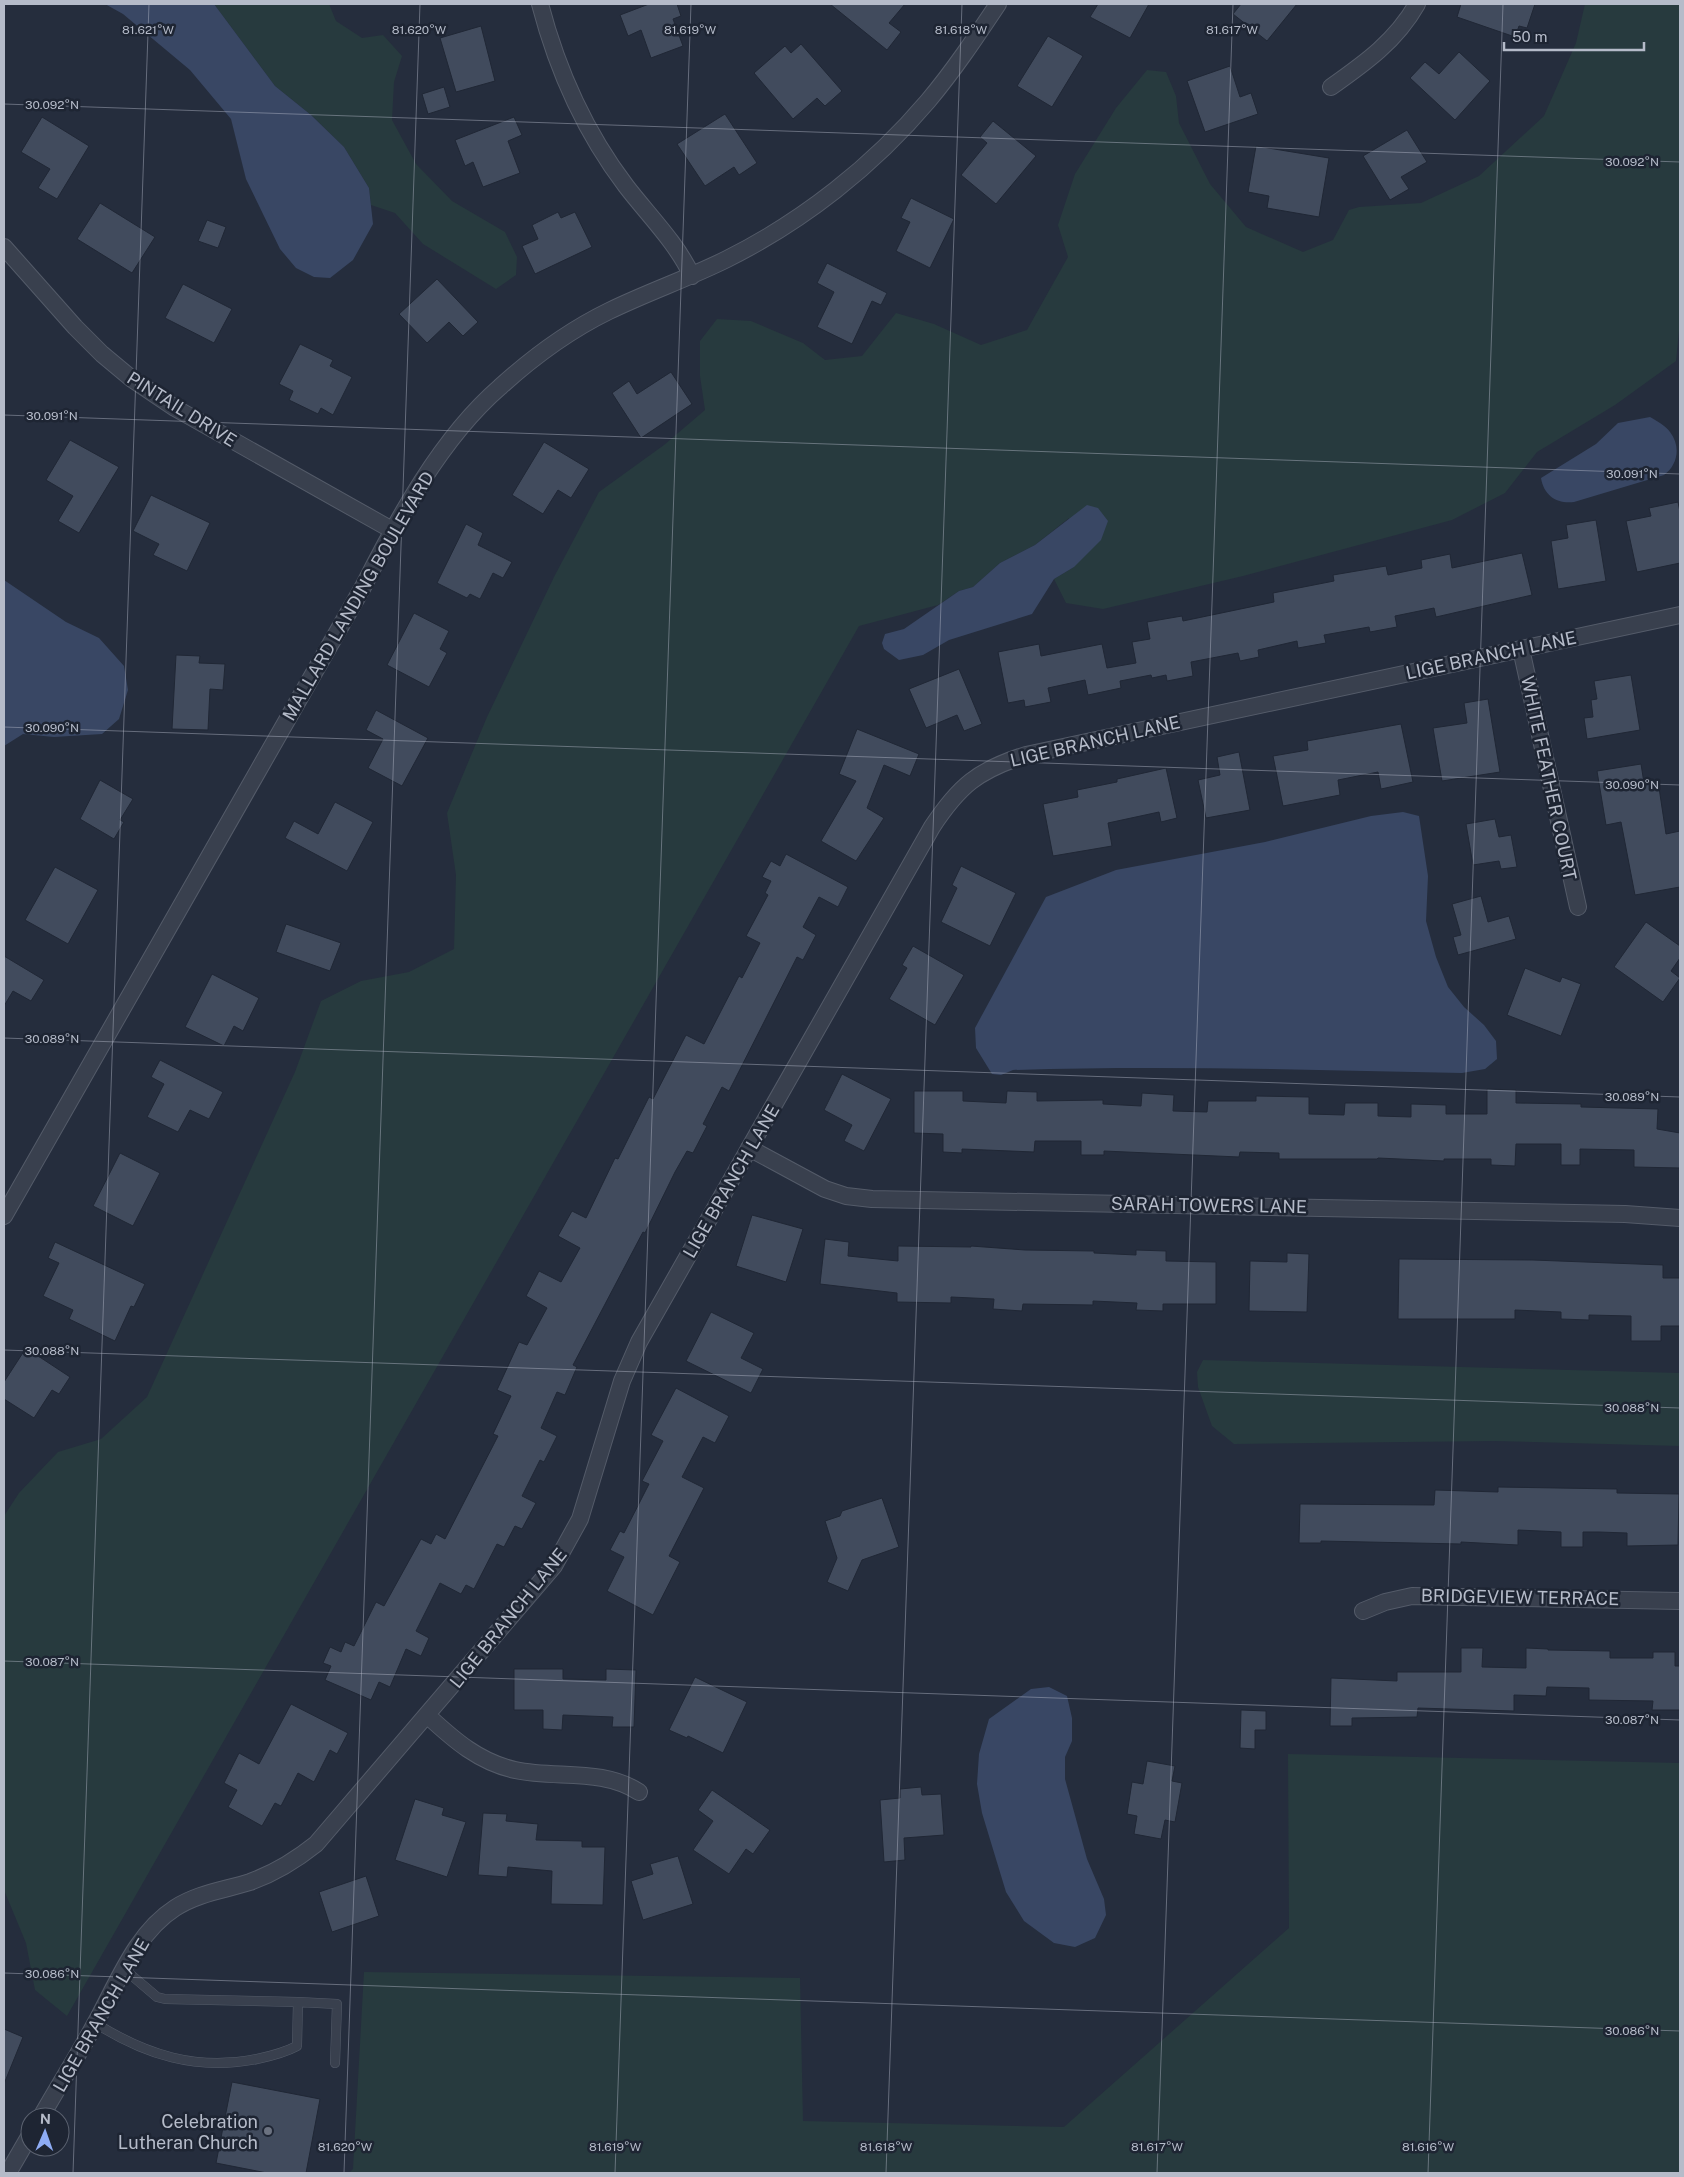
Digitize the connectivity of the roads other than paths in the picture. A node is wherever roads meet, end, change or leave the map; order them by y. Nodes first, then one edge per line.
1 (540, 4) edge
2 (998, 4) edge
3 (1416, 4) edge
4 (1331, 86) dead end
5 (4, 248) edge
6 (692, 276) junction
7 (392, 530) junction
8 (1680, 615) edge
9 (1521, 649) junction
10 (1578, 907) dead end
11 (749, 1148) junction
12 (4, 1216) edge
13 (1680, 1218) edge
14 (1680, 1600) edge
15 (1362, 1611) dead end
16 (428, 1716) junction
17 (639, 1792) dead end
18 (124, 1969) junction
19 (298, 2002) junction
20 (96, 2023) junction
21 (336, 2063) dead end
22 (47, 2107) edge
23 (20, 2153) edge
24 (8, 2173) edge

1 - 6 street
2 - 6 street, MALLARD LANDING BOULEVARD
3 - 4 street
5 - 7 street, PINTAIL DRIVE
6 - 7 street, MALLARD LANDING BOULEVARD
7 - 12 street, MALLARD LANDING BOULEVARD
8 - 9 street, LIGE BRANCH LANE
9 - 10 street, WHITE FEATHER COURT
9 - 11 street, LIGE BRANCH LANE
11 - 13 street, SARAH TOWERS LANE
11 - 16 street, LIGE BRANCH LANE
14 - 15 street, BRIDGEVIEW TERRACE
16 - 17 street
16 - 18 street, LIGE BRANCH LANE
18 - 19 lane
18 - 20 street, LIGE BRANCH LANE
19 - 20 lane
19 - 21 lane
20 - 22 street, LIGE BRANCH LANE
23 - 24 street

